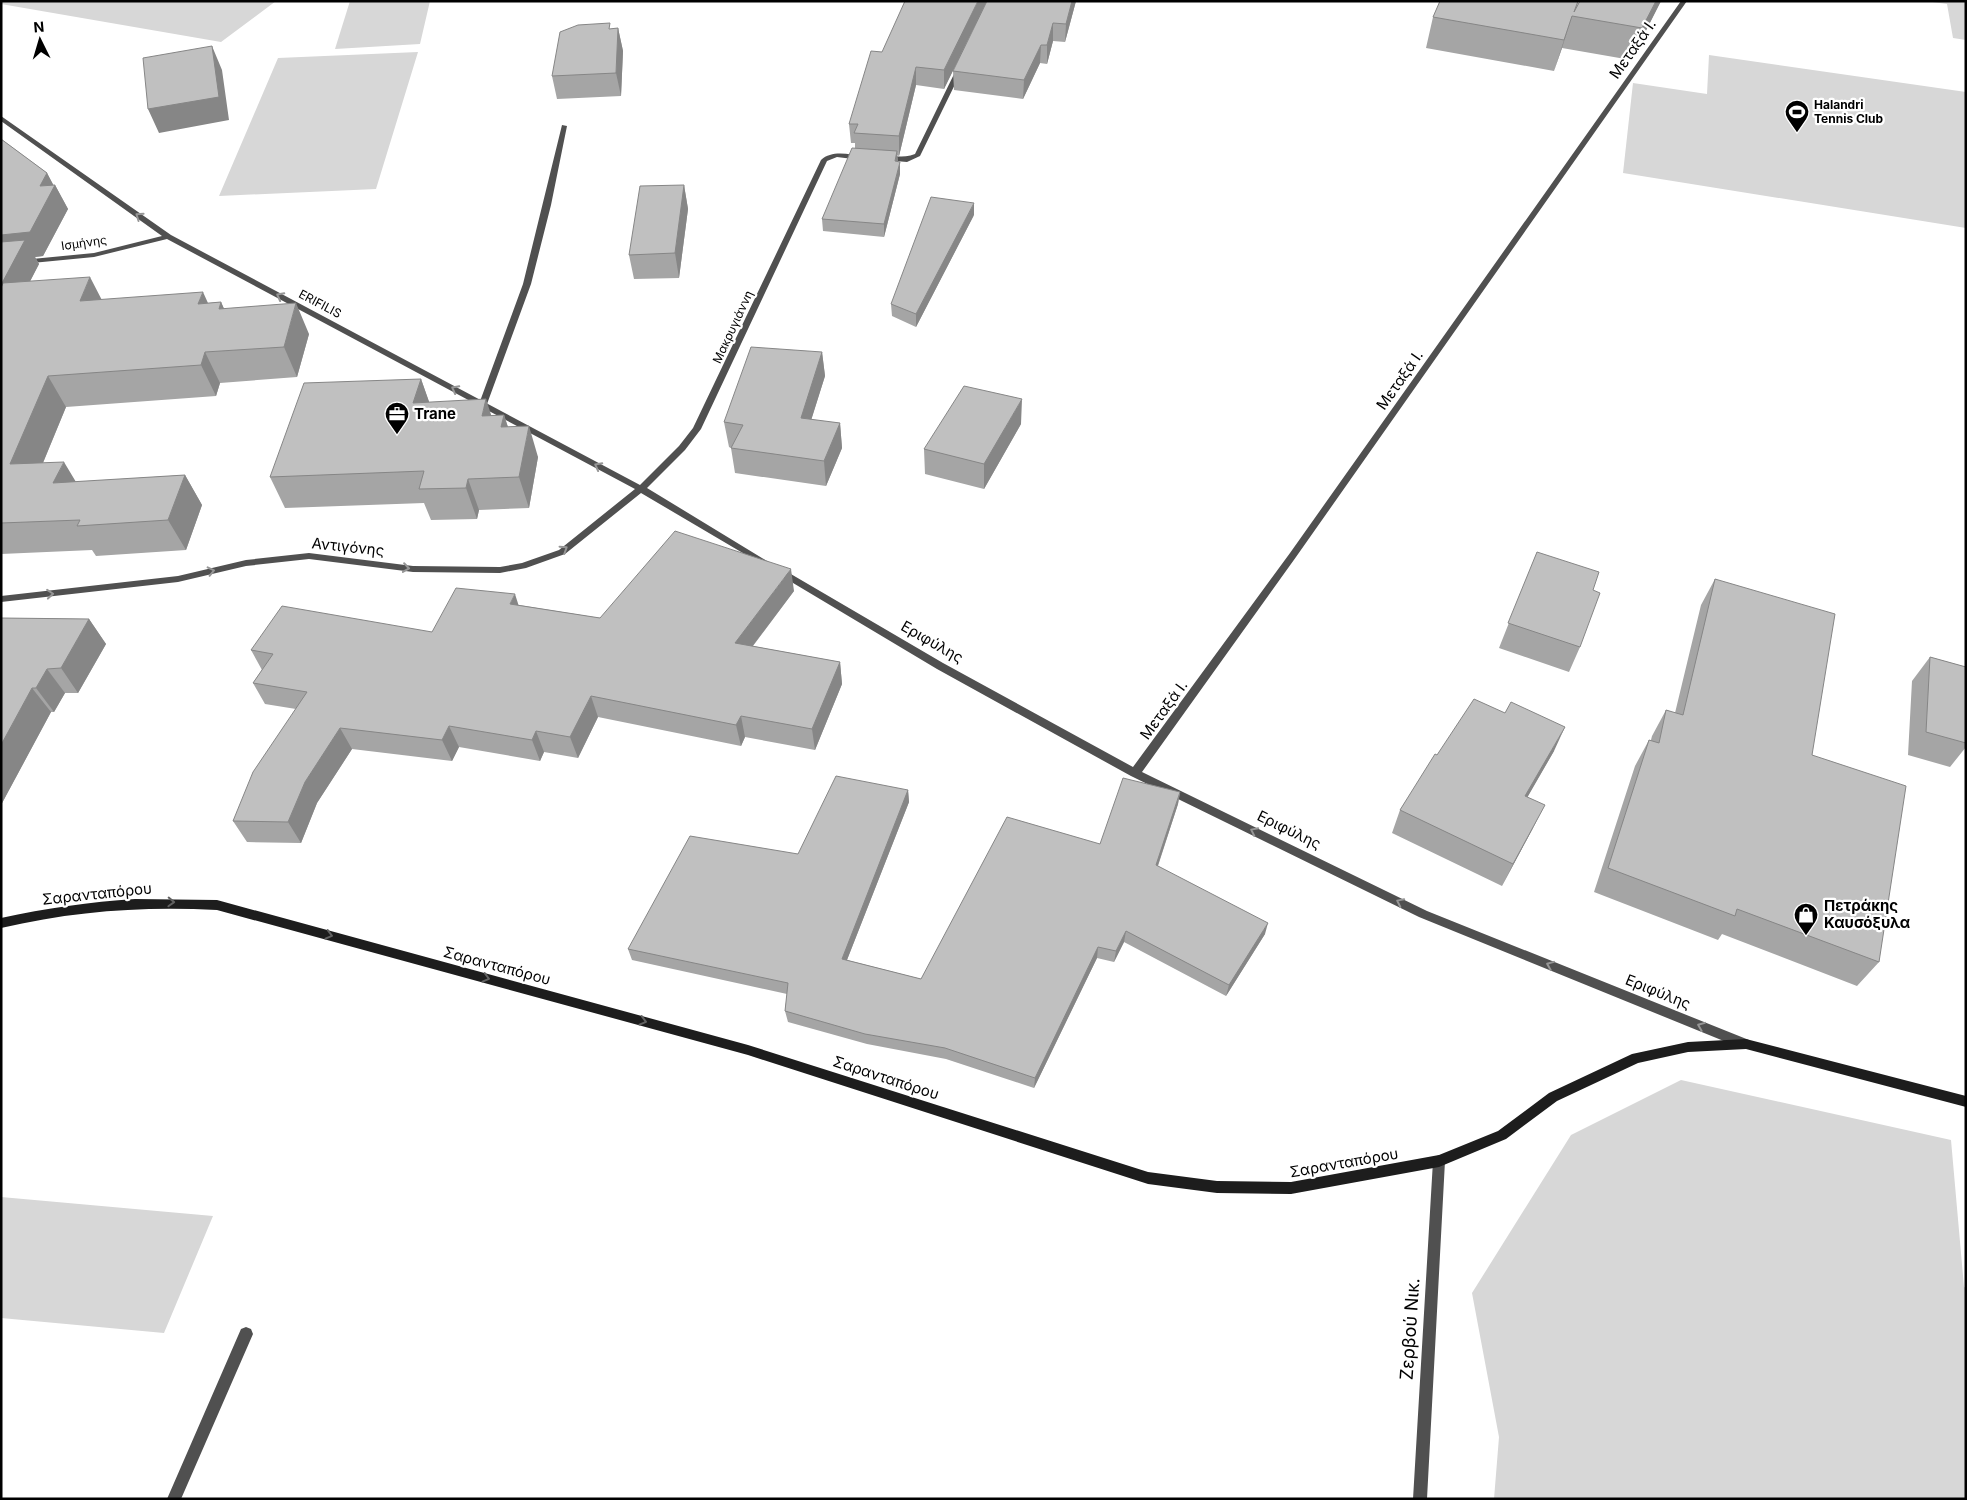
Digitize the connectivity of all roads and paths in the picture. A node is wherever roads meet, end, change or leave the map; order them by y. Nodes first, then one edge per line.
1 (1684, 1) edge
2 (962, 64) edge
3 (1, 118) edge
4 (564, 126) dead end
5 (865, 158) edge
6 (881, 159) edge
7 (168, 237) junction
8 (1, 264) edge
9 (483, 404) junction
10 (641, 489) junction
11 (1, 599) edge
12 (1135, 773) junction
13 (1, 923) edge
14 (1746, 1044) junction
15 (1966, 1102) edge
16 (1439, 1161) junction
17 (246, 1334) dead end
18 (174, 1499) edge
19 (1420, 1499) edge

1 - 12 street, Μεταξά Ι.
2 - 6 street
7 -> 3 street, ERIFILIS
4 - 9 street
5 - 10 street, Μακρυγιάννη
7 - 8 street, Ισμήνης
9 -> 7 street, ERIFILIS
10 -> 9 street, ERIFILIS
11 -> 10 street, Αντιγόνης
10 - 12 street, Εριφύλης
14 -> 12 street, Εριφύλης
13 -> 16 street, Σαρανταπόρου
14 - 15 street, Εριφύλης
14 - 16 street, Σαρανταπόρου
16 - 19 street, Ζερβού Νικ.
17 - 18 street

